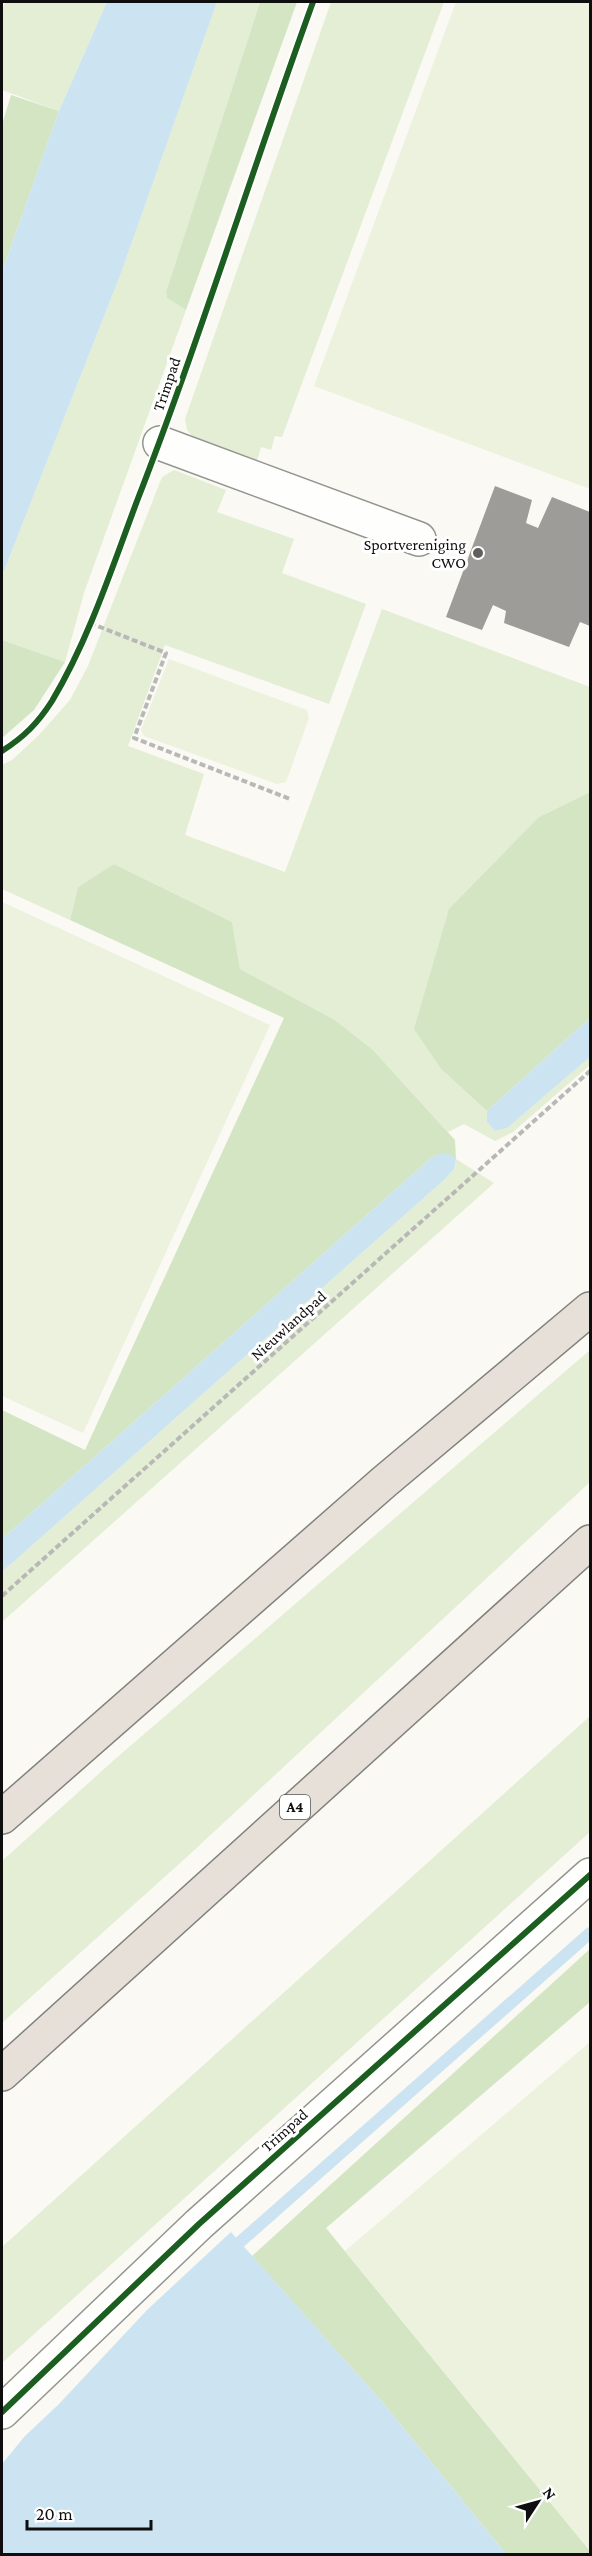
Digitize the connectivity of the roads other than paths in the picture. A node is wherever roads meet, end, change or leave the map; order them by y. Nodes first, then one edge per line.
1 (160, 443) dead end
2 (419, 539) dead end
3 (591, 1309) edge
4 (591, 1542) edge
5 (2, 1817) edge
6 (591, 1875) edge
7 (2, 2074) edge
8 (2, 2412) edge

1 - 2 street
3 - 5 highway
4 - 7 highway, A4
6 - 8 street, Trimpad

